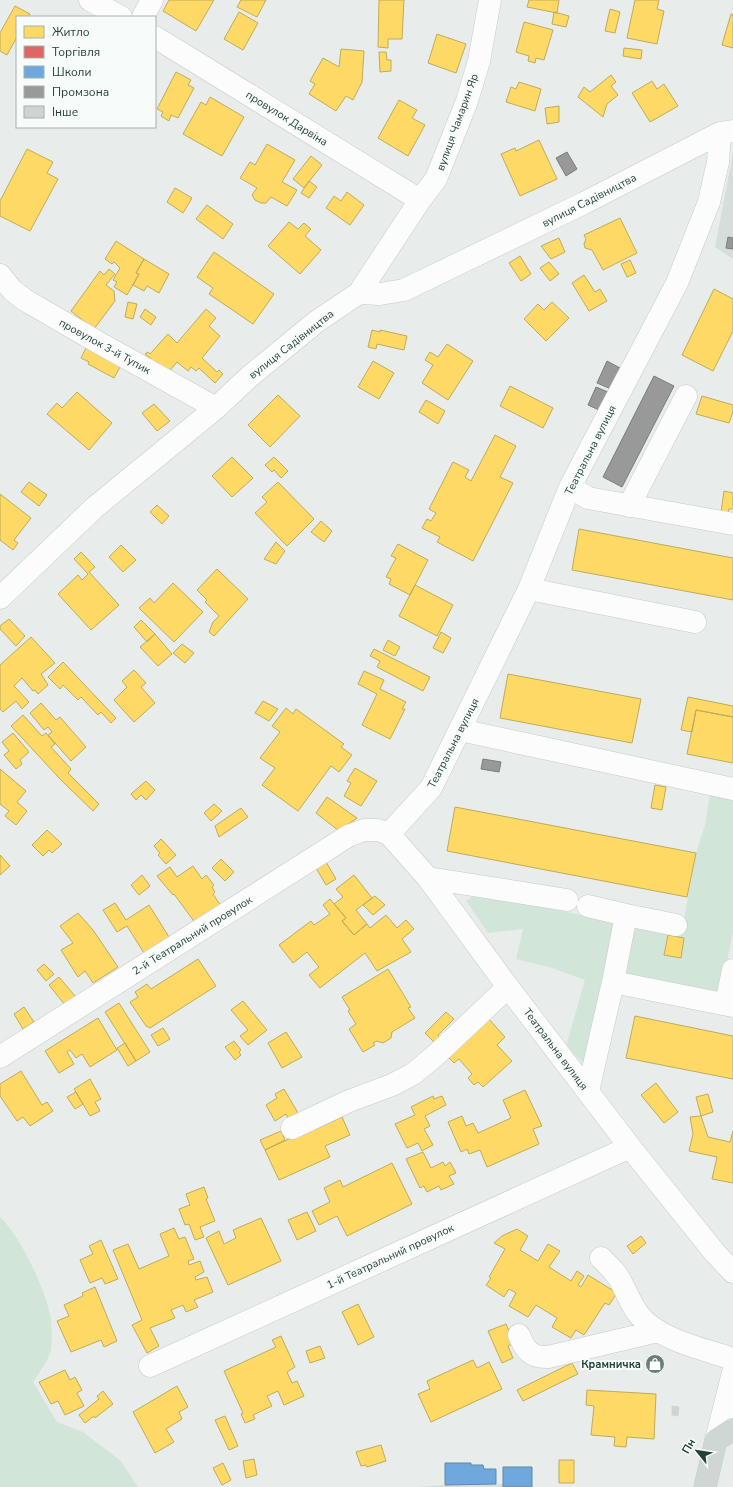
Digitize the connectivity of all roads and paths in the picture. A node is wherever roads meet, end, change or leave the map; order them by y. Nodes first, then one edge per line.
1 (90, 0) edge
2 (152, 0) edge
3 (490, 0) edge
4 (119, 16) edge
5 (144, 16) edge
6 (156, 38) edge
7 (727, 132) edge
8 (420, 200) junction
9 (0, 275) edge
10 (359, 293) junction
11 (686, 396) dead end
12 (216, 408) junction
13 (570, 486) junction
14 (629, 506) junction
15 (733, 524) edge
16 (529, 589) junction
17 (0, 598) edge
18 (695, 622) dead end
19 (460, 730) junction
20 (733, 789) edge
21 (389, 834) junction
22 (428, 878) junction
23 (567, 900) dead end
24 (588, 906) dead end
25 (626, 915) junction
26 (676, 925) dead end
27 (733, 970) edge
28 (612, 982) junction
29 (508, 987) junction
30 (730, 1005) edge
31 (0, 1057) edge
32 (588, 1091) junction
33 (292, 1128) dead end
34 (630, 1147) junction
35 (601, 1258) dead end
36 (733, 1272) edge
37 (658, 1331) junction
38 (519, 1335) dead end
39 (733, 1359) edge
40 (150, 1366) dead end
41 (733, 1373) edge
42 (724, 1434) edge
43 (705, 1487) edge

1 - 4 street
2 - 5 street
3 - 8 street, вулиця Чамарин Яр
6 - 8 street, провулок Дарвіна
7 - 10 street, вулиця Садівництва
7 - 13 street, Театральна вулиця
8 - 10 street, вулиця Чамарин Яр
9 - 12 street, провулок 3-й Тупик
10 - 12 street, вулиця Садівництва
11 - 14 street
12 - 17 street, вулиця Садівництва
13 - 14 street
13 - 16 street, Театральна вулиця
14 - 15 street
16 - 18 street
16 - 19 street, Театральна вулиця
19 - 20 street
19 - 21 street, Театральна вулиця
21 - 22 street, Театральна вулиця
21 - 31 street, 2-й Театральний провулок
22 - 23 street
22 - 29 street, Театральна вулиця
24 - 25 street
25 - 26 street
25 - 28 street
27 - 30 street
28 - 30 street
28 - 32 street
29 - 32 street, Театральна вулиця
29 - 33 street
32 - 34 street, Театральна вулиця
34 - 36 street, Театральна вулиця
34 - 40 street, 1-й Театральний провулок
35 - 37 street
37 - 38 street
37 - 39 street
41 - 42 street
42 - 43 main road

